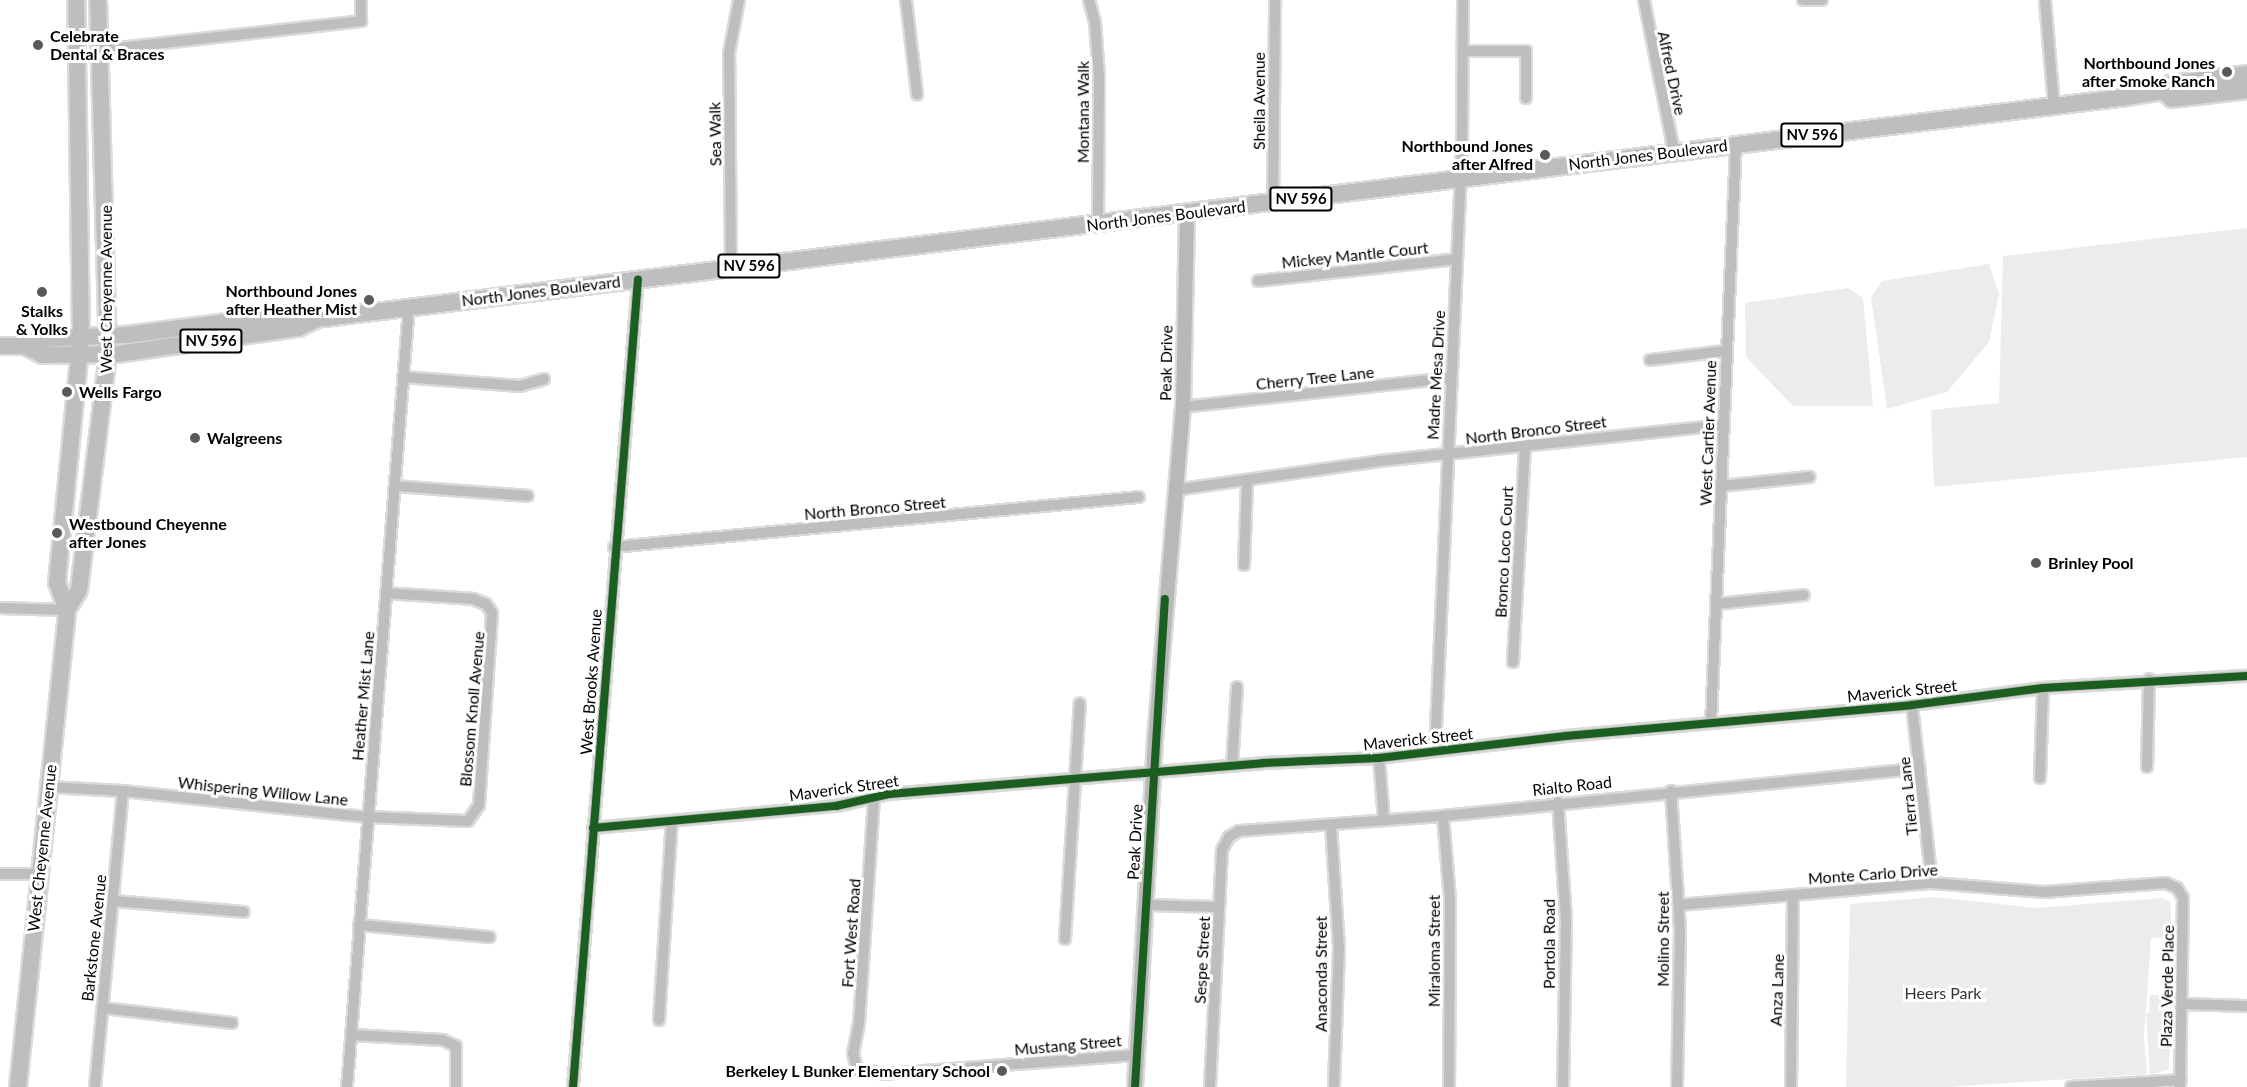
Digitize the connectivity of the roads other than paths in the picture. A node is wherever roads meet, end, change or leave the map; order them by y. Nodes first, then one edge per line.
1 (76, 0) edge
2 (98, 0) edge
3 (361, 0) edge
4 (739, 0) edge
5 (906, 0) edge
6 (1089, 0) edge
7 (1275, 0) edge
8 (1463, 0) edge
9 (1644, 0) edge
10 (1803, 0) edge
11 (1822, 0) edge
12 (2045, 0) edge
13 (100, 50) junction
14 (1463, 51) junction
15 (2247, 74) edge
16 (2247, 90) edge
17 (2164, 91) junction
18 (917, 94) dead end
19 (1526, 98) dead end
20 (2054, 106) junction
21 (1736, 144) junction
22 (1674, 152) junction
23 (1460, 178) junction
24 (1273, 202) junction
25 (1186, 213) junction
26 (1098, 224) junction
27 (1456, 259) junction
28 (731, 268) junction
29 (638, 280) junction
30 (1258, 281) dead end
31 (409, 307) junction
32 (311, 320) junction
33 (108, 337) junction
34 (0, 346) edge
35 (80, 347) junction
36 (1726, 351) junction
37 (108, 354) junction
38 (1650, 360) dead end
39 (404, 377) junction
40 (1451, 378) junction
41 (544, 379) dead end
42 (1183, 407) junction
43 (1723, 425) junction
44 (1525, 445) junction
45 (1448, 455) junction
46 (1810, 477) dead end
47 (1247, 482) junction
48 (395, 486) junction
49 (1721, 486) junction
50 (1174, 490) junction
51 (528, 496) dead end
52 (1139, 496) dead end
53 (614, 547) junction
54 (1244, 565) dead end
55 (387, 593) junction
56 (1804, 595) dead end
57 (1716, 604) junction
58 (0, 608) edge
59 (67, 610) junction
60 (1513, 662) dead end
61 (2247, 676) edge
62 (2149, 679) junction
63 (1237, 687) dead end
64 (2043, 688) junction
65 (1080, 703) dead end
66 (1912, 705) junction
67 (1711, 723) junction
68 (1435, 751) junction
69 (1379, 758) junction
70 (1232, 766) junction
71 (2146, 767) dead end
72 (1920, 768) junction
73 (1152, 772) junction
74 (1076, 778) junction
75 (2040, 778) dead end
76 (48, 787) junction
77 (123, 791) junction
78 (1671, 791) junction
79 (874, 798) junction
80 (1558, 802) junction
81 (1443, 816) junction
82 (368, 817) junction
83 (472, 817) joint
84 (1384, 820) junction
85 (672, 821) junction
86 (1331, 825) junction
87 (593, 828) junction
88 (1229, 837) joint
89 (0, 874) edge
90 (40, 874) junction
91 (1932, 883) junction
92 (2176, 888) joint
93 (1793, 894) junction
94 (114, 901) junction
95 (1146, 905) junction
96 (1678, 905) junction
97 (1219, 907) junction
98 (244, 912) dead end
99 (359, 926) junction
100 (489, 937) dead end
101 (1065, 939) dead end
102 (2182, 1004) junction
103 (2247, 1006) edge
104 (103, 1008) junction
105 (659, 1020) dead end
106 (231, 1023) dead end
107 (352, 1035) junction
108 (1137, 1054) junction
109 (857, 1069) joint
110 (2181, 1084) edge
111 (18, 1087) edge
112 (95, 1087) edge
113 (347, 1087) edge
114 (456, 1087) edge
115 (573, 1087) edge
116 (1135, 1087) edge
117 (1210, 1087) edge
118 (1334, 1087) edge
119 (1449, 1087) edge
120 (1563, 1087) edge
121 (1677, 1087) edge
122 (1791, 1087) edge
123 (2071, 1087) edge

1 - 35 main road, West Cheyenne Avenue
2 - 13 main road, West Cheyenne Avenue
3 - 13 street
4 - 28 street, Sea Walk
5 - 18 street
6 - 26 street, Montana Walk
7 - 24 street, Sheila Avenue
8 - 14 street, Madre Mesa Drive
9 - 22 street, Alfred Drive
10 - 11 street
12 - 20 street
13 - 33 main road, West Cheyenne Avenue
14 - 19 street
14 - 23 street, Madre Mesa Drive
15 - 17 main road, North Jones Boulevard / NV 596
16 - 17 main road, North Jones Boulevard / NV 596
17 - 20 main road, North Jones Boulevard / NV 596
20 - 21 main road, North Jones Boulevard / NV 596
21 - 22 main road, North Jones Boulevard / NV 596
21 - 36 street, West Cartier Avenue
22 - 23 main road, North Jones Boulevard / NV 596
23 - 24 main road, North Jones Boulevard / NV 596
23 - 27 street, Madre Mesa Drive
24 - 25 main road, North Jones Boulevard / NV 596
25 - 26 main road, North Jones Boulevard / NV 596
25 - 42 street, Peak Drive
26 - 28 main road, North Jones Boulevard / NV 596
27 - 30 street, Mickey Mantle Court
27 - 40 street, Madre Mesa Drive
28 - 29 main road, North Jones Boulevard / NV 596
29 - 31 main road, North Jones Boulevard / NV 596
29 - 53 street, West Brooks Avenue
31 - 32 main road, North Jones Boulevard / NV 596
31 - 39 street, Heather Mist Lane
32 - 33 main road, North Jones Boulevard / NV 596
32 - 37 main road, North Jones Boulevard / NV 596
33 - 35 main road, North Jones Boulevard / NV 596
33 - 37 main road, West Cheyenne Avenue
34 - 35 main road, North Jones Boulevard / NV 596
35 - 37 main road, North Jones Boulevard / NV 596
35 - 59 main road, West Cheyenne Avenue
36 - 38 street
36 - 43 street, West Cartier Avenue
37 - 59 main road, West Cheyenne Avenue
39 - 41 street
39 - 48 street, Heather Mist Lane
40 - 42 street, Cherry Tree Lane
40 - 45 street, Madre Mesa Drive
42 - 50 street, Peak Drive
43 - 44 street, North Bronco Street
43 - 49 street, West Cartier Avenue
44 - 45 street, North Bronco Street
44 - 60 street, Bronco Loco Court
45 - 47 street, North Bronco Street
45 - 68 street, Madre Mesa Drive
46 - 49 street
47 - 50 street, North Bronco Street
47 - 54 street
48 - 51 street
48 - 55 street, Heather Mist Lane
49 - 57 street, West Cartier Avenue
50 - 73 street, Peak Drive
52 - 53 street, North Bronco Street
53 - 87 street, West Brooks Avenue
55 - 82 street, Heather Mist Lane
55 - 83 street, Blossom Knoll Avenue
56 - 57 street
57 - 67 street, West Cartier Avenue
58 - 59 street
59 - 76 main road, West Cheyenne Avenue
61 - 62 street, Maverick Street
62 - 64 street, Maverick Street
62 - 71 street
63 - 70 street
64 - 66 street, Maverick Street
64 - 75 street
65 - 74 street
66 - 67 street, Maverick Street
66 - 72 street, Tierra Lane
67 - 68 street, Maverick Street
68 - 69 street, Maverick Street
69 - 70 street, Maverick Street
69 - 84 street
70 - 73 street, Maverick Street
72 - 78 street, Rialto Road
72 - 91 street, Tierra Lane
73 - 74 street, Maverick Street
73 - 95 street, Peak Drive
74 - 79 street, Maverick Street
74 - 101 street
76 - 77 street, Whispering Willow Lane
76 - 90 main road, West Cheyenne Avenue
77 - 82 street, Whispering Willow Lane
77 - 94 street, Barkstone Avenue
78 - 80 street, Rialto Road
78 - 96 street, Molino Street
79 - 85 street, Maverick Street
79 - 109 street, Fort West Road
80 - 81 street, Rialto Road
80 - 120 street, Portola Road
81 - 84 street, Rialto Road
81 - 119 street, Miraloma Street
82 - 83 street, Whispering Willow Lane
82 - 99 street, Heather Mist Lane
84 - 86 street, Rialto Road
85 - 87 street, Maverick Street
85 - 105 street
86 - 88 street, Rialto Road
86 - 118 street, Anaconda Street
87 - 115 street, West Brooks Avenue
88 - 97 street, Sespe Street
89 - 90 street
90 - 111 main road, West Cheyenne Avenue
91 - 92 street, Monte Carlo Drive
91 - 93 street, Monte Carlo Drive
92 - 102 street, Plaza Verde Place
93 - 96 street, Monte Carlo Drive
93 - 122 street, Anza Lane
94 - 98 street
94 - 104 street, Barkstone Avenue
95 - 97 street
95 - 108 street, Peak Drive
96 - 121 street, Molino Street
97 - 117 street, Sespe Street
99 - 100 street
99 - 107 street, Heather Mist Lane
102 - 103 street
102 - 110 street, Plaza Verde Place
104 - 106 street
104 - 112 street, Barkstone Avenue
107 - 113 street, Heather Mist Lane
107 - 114 street
108 - 109 street, Mustang Street
108 - 116 street, Peak Drive
110 - 123 street

